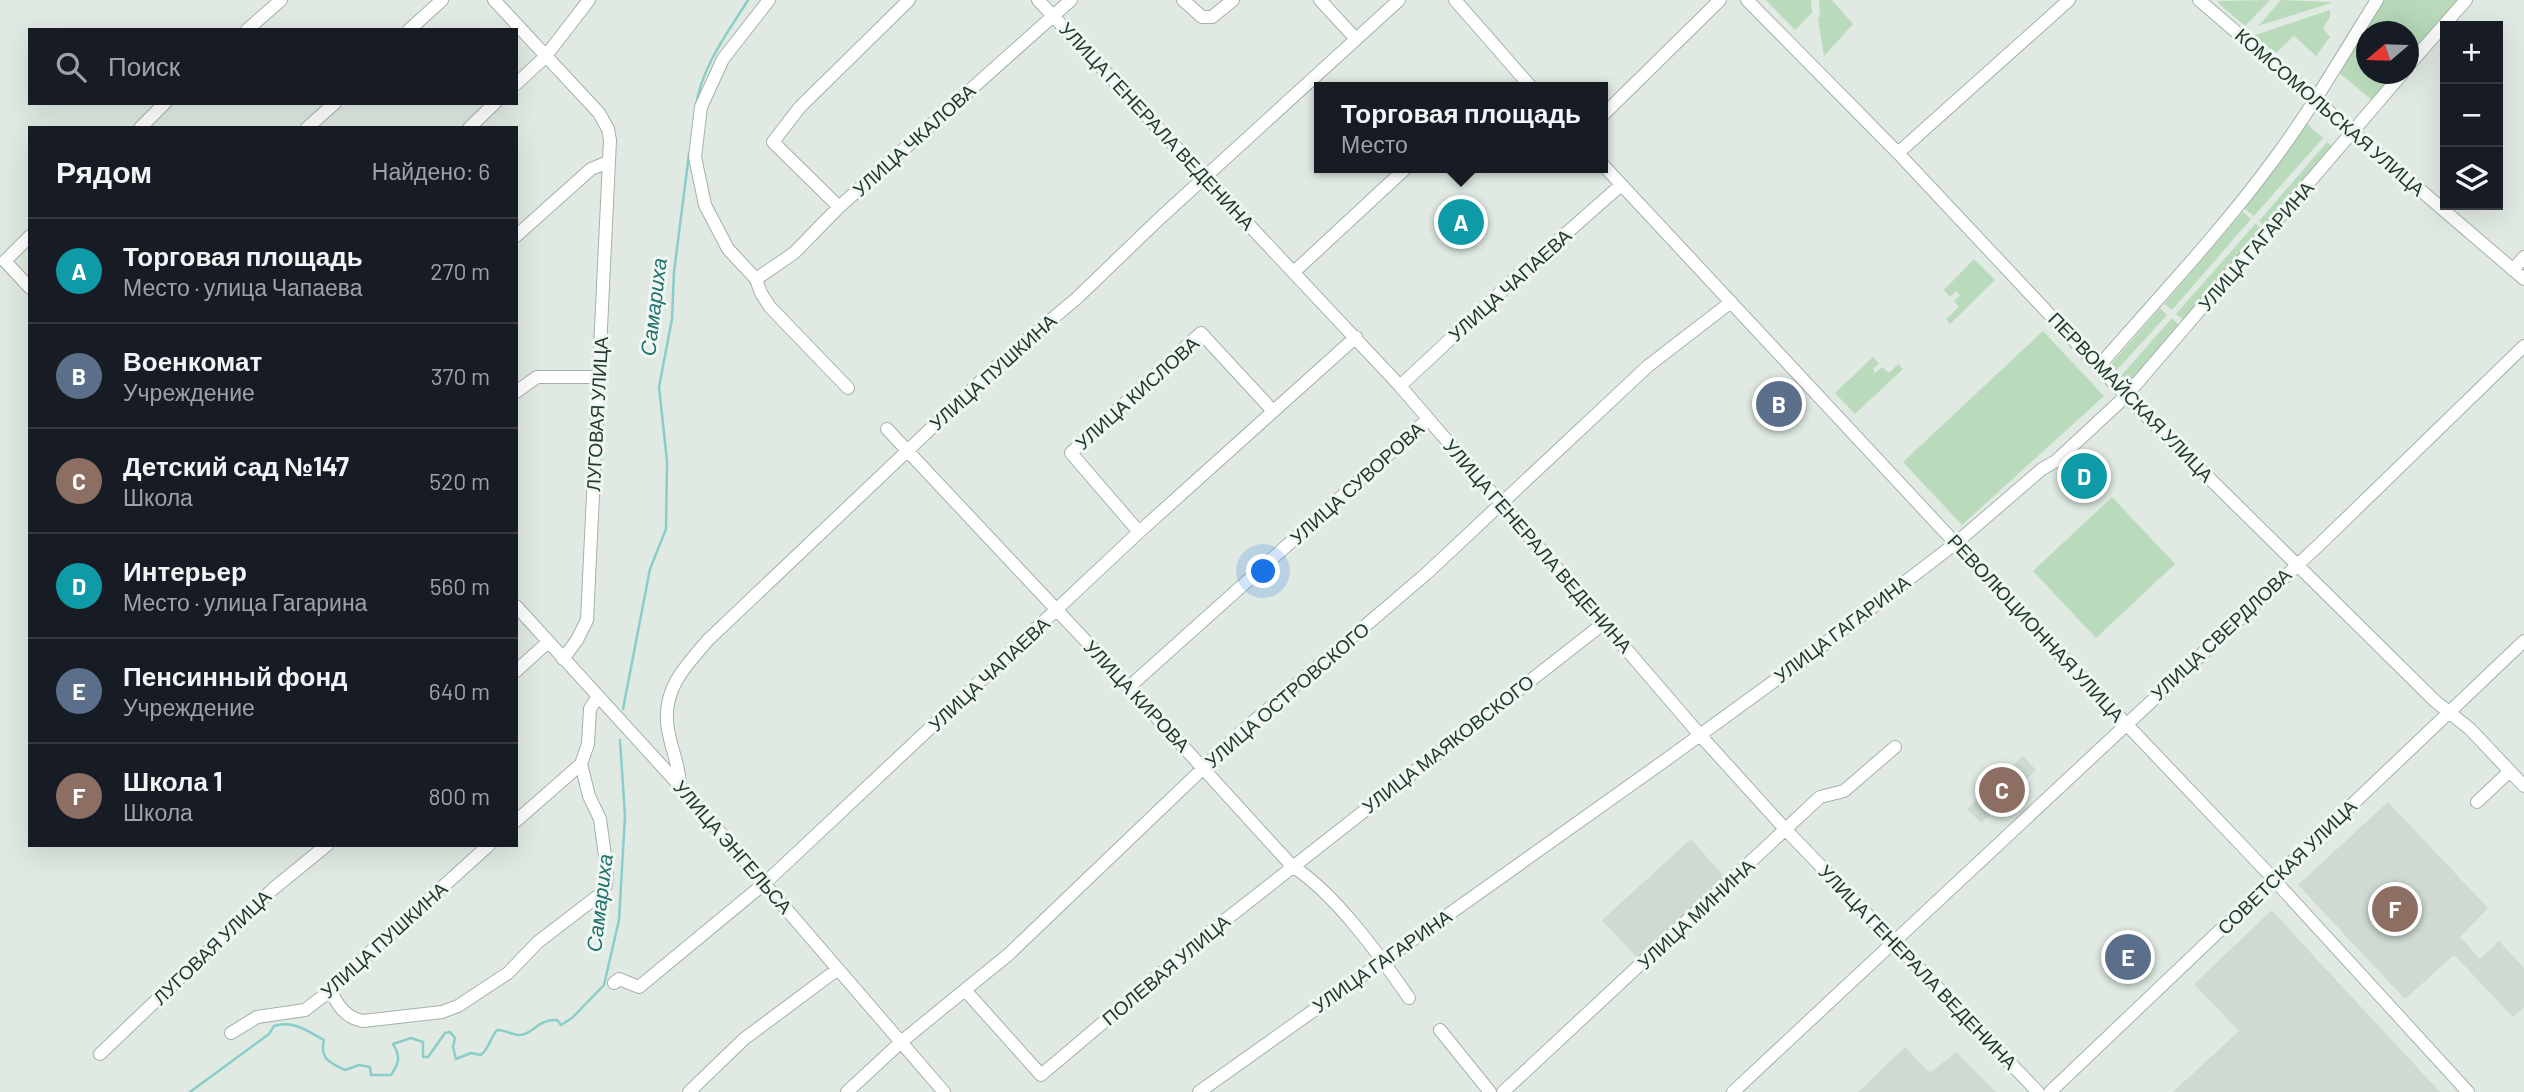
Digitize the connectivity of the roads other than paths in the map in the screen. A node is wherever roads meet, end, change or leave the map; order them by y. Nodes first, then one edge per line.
1 (281, 0) edge
2 (442, 0) edge
3 (494, 0) edge
4 (589, 0) edge
5 (769, 0) edge
6 (909, 0) edge
7 (1038, 0) edge
8 (1071, 0) edge
9 (1183, 0) edge
10 (1233, 0) edge
11 (1320, 0) edge
12 (1399, 0) edge
13 (1455, 0) edge
14 (1720, 0) edge
15 (1747, 0) edge
16 (2068, 0) edge
17 (2199, 0) edge
18 (2377, 0) edge
19 (2466, 0) edge
20 (1054, 16) junction
21 (249, 28) edge
22 (411, 28) edge
23 (1356, 39) junction
24 (2419, 54) edge
25 (545, 57) junction
26 (518, 82) edge
27 (1527, 82) edge
28 (2394, 84) edge
29 (2315, 100) junction
30 (163, 105) edge
31 (333, 105) edge
32 (493, 105) edge
33 (1608, 110) edge
34 (142, 126) edge
35 (309, 126) edge
36 (471, 126) edge
37 (2353, 132) junction
38 (1898, 153) junction
39 (608, 162) junction
40 (1608, 171) edge
41 (1401, 173) edge
42 (1204, 177) junction
43 (1621, 185) junction
44 (839, 207) junction
45 (518, 234) edge
46 (28, 238) edge
47 (2524, 257) edge
48 (2513, 270) junction
49 (1295, 271) junction
50 (756, 279) junction
51 (2524, 279) edge
52 (28, 286) edge
53 (1731, 302) junction
54 (1356, 337) junction
55 (2524, 346) edge
56 (2099, 366) junction
57 (599, 377) junction
58 (1400, 386) junction
59 (848, 388) dead end
60 (518, 390) edge
61 (2126, 396) junction
62 (1273, 411) junction
63 (1428, 419) junction
64 (887, 429) dead end
65 (907, 450) junction
66 (1502, 503) junction
67 (1139, 531) junction
68 (1956, 543) junction
69 (2296, 565) junction
70 (518, 608) edge
71 (1056, 611) junction
72 (1604, 622) junction
73 (548, 642) junction
74 (2522, 647) edge
75 (564, 659) junction
76 (518, 669) edge
77 (1129, 687) junction
78 (597, 696) junction
79 (2448, 713) junction
80 (2125, 724) junction
81 (1700, 735) junction
82 (1895, 747) dead end
83 (581, 764) junction
84 (1204, 768) junction
85 (2510, 771) junction
86 (680, 786) junction
87 (2524, 786) edge
88 (2477, 802) dead end
89 (518, 819) edge
90 (1786, 830) junction
91 (324, 847) edge
92 (487, 847) edge
93 (1292, 866) junction
94 (2275, 880) junction
95 (765, 883) junction
96 (1892, 942) junction
97 (1383, 960) junction
98 (838, 969) junction
99 (614, 984) dead end
100 (331, 990) junction
101 (965, 990) junction
102 (1409, 998) dead end
103 (1440, 1030) dead end
104 (231, 1033) dead end
105 (901, 1042) junction
106 (100, 1054) dead end
107 (689, 1092) edge
108 (847, 1092) edge
109 (944, 1092) edge
110 (1199, 1092) edge
111 (1490, 1092) edge
112 (1503, 1092) edge
113 (1733, 1092) edge
114 (2038, 1092) edge
115 (2050, 1092) edge
116 (2468, 1092) edge

1 - 21 street
2 - 22 street
3 - 25 street
4 - 25 street
5 - 50 street
6 - 44 street
7 - 20 street, УЛИЦА ГЕНЕРАЛА ВЕДЕНИНА
8 - 20 street, УЛИЦА ЧКАЛОВА
9 - 10 street
11 - 23 street
12 - 23 street, УЛИЦА ПУШКИНА
13 - 27 street
14 - 33 street
15 - 38 street, ПЕРВОМАЙСКАЯ УЛИЦА
16 - 38 street
17 - 29 street, КОМСОМОЛЬСКАЯ УЛИЦА
18 - 29 street, УЛИЦА ГАГАРИНА
19 - 24 street
20 - 42 street, УЛИЦА ГЕНЕРАЛА ВЕДЕНИНА
20 - 44 street, УЛИЦА ЧКАЛОВА
23 - 42 street, УЛИЦА ПУШКИНА
25 - 26 street
25 - 39 street
28 - 37 street, УЛИЦА ГАГАРИНА
29 - 37 street, КОМСОМОЛЬСКАЯ УЛИЦА
29 - 56 street, УЛИЦА ГАГАРИНА
30 - 34 street
31 - 35 street
32 - 36 street
37 - 48 street, КОМСОМОЛЬСКАЯ УЛИЦА
37 - 61 street, УЛИЦА ГАГАРИНА
38 - 56 street, ПЕРВОМАЙСКАЯ УЛИЦА
39 - 45 street
39 - 57 street, ЛУГОВАЯ УЛИЦА
40 - 43 street, РЕВОЛЮЦИОННАЯ УЛИЦА
41 - 49 street
42 - 49 street, УЛИЦА ГЕНЕРАЛА ВЕДЕНИНА
42 - 65 street, УЛИЦА ПУШКИНА
43 - 53 street, РЕВОЛЮЦИОННАЯ УЛИЦА
43 - 58 street, УЛИЦА ЧАПАЕВА
44 - 50 street, УЛИЦА ЧКАЛОВА
46 - 52 street
47 - 48 street
48 - 51 street, КОМСОМОЛЬСКАЯ УЛИЦА
49 - 54 street, УЛИЦА ГЕНЕРАЛА ВЕДЕНИНА
50 - 59 street
53 - 66 street, УЛИЦА ОСТРОВСКОГО
53 - 68 street, РЕВОЛЮЦИОННАЯ УЛИЦА
54 - 58 street, УЛИЦА ГЕНЕРАЛА ВЕДЕНИНА
54 - 62 street, УЛИЦА ЧАПАЕВА
55 - 69 street, УЛИЦА СВЕРДЛОВА
56 - 61 street, ПЕРВОМАЙСКАЯ УЛИЦА
57 - 60 street
57 - 75 street, ЛУГОВАЯ УЛИЦА
58 - 63 street, УЛИЦА ГЕНЕРАЛА ВЕДЕНИНА
61 - 68 street, УЛИЦА ГАГАРИНА
61 - 69 street, ПЕРВОМАЙСКАЯ УЛИЦА
62 - 67 street, УЛИЦА ЧАПАЕВА
62 - 67 street, УЛИЦА КИСЛОВА
63 - 66 street, УЛИЦА ГЕНЕРАЛА ВЕДЕНИНА
63 - 77 street, УЛИЦА СУВОРОВА
64 - 65 street, УЛИЦА КИРОВА
65 - 71 street, УЛИЦА КИРОВА
65 - 86 street, УЛИЦА ПУШКИНА
66 - 72 street, УЛИЦА ГЕНЕРАЛА ВЕДЕНИНА
66 - 84 street, УЛИЦА ОСТРОВСКОГО
67 - 71 street, УЛИЦА ЧАПАЕВА
68 - 80 street, РЕВОЛЮЦИОННАЯ УЛИЦА
68 - 81 street, УЛИЦА ГАГАРИНА
69 - 79 street, ПЕРВОМАЙСКАЯ УЛИЦА
69 - 80 street, УЛИЦА СВЕРДЛОВА
70 - 73 street, УЛИЦА ЭНГЕЛЬСА
71 - 77 street, УЛИЦА КИРОВА
71 - 95 street, УЛИЦА ЧАПАЕВА
72 - 81 street, УЛИЦА ГЕНЕРАЛА ВЕДЕНИНА
72 - 93 street, УЛИЦА МАЯКОВСКОГО
73 - 75 street, УЛИЦА ЭНГЕЛЬСА
73 - 76 street
74 - 79 street, СОВЕТСКАЯ УЛИЦА
75 - 78 street, УЛИЦА ЭНГЕЛЬСА
77 - 84 street, УЛИЦА КИРОВА
78 - 83 street
78 - 86 street, УЛИЦА ЭНГЕЛЬСА
79 - 85 street, ПЕРВОМАЙСКАЯ УЛИЦА
79 - 94 street, СОВЕТСКАЯ УЛИЦА
80 - 94 street, РЕВОЛЮЦИОННАЯ УЛИЦА
80 - 96 street, УЛИЦА СВЕРДЛОВА
81 - 90 street, УЛИЦА ГЕНЕРАЛА ВЕДЕНИНА
81 - 97 street, УЛИЦА ГАГАРИНА
82 - 90 street, УЛИЦА МИНИНА
83 - 89 street
83 - 100 street
84 - 93 street, УЛИЦА КИРОВА
84 - 101 street, УЛИЦА ОСТРОВСКОГО
85 - 87 street, ПЕРВОМАЙСКАЯ УЛИЦА
85 - 88 street
86 - 95 street, УЛИЦА ЭНГЕЛЬСА
90 - 96 street, УЛИЦА ГЕНЕРАЛА ВЕДЕНИНА
90 - 112 street, УЛИЦА МИНИНА
91 - 106 street, ЛУГОВАЯ УЛИЦА
92 - 100 street, УЛИЦА ПУШКИНА
93 - 97 street, УЛИЦА КИРОВА
93 - 101 street, ПОЛЕВАЯ УЛИЦА
94 - 115 street, СОВЕТСКАЯ УЛИЦА
94 - 116 street, РЕВОЛЮЦИОННАЯ УЛИЦА
95 - 98 street, УЛИЦА ЭНГЕЛЬСА
95 - 99 street, УЛИЦА ЧАПАЕВА
96 - 113 street, УЛИЦА СВЕРДЛОВА
96 - 114 street, УЛИЦА ГЕНЕРАЛА ВЕДЕНИНА
97 - 102 street, УЛИЦА КИРОВА
97 - 110 street, УЛИЦА ГАГАРИНА
98 - 105 street, УЛИЦА ЭНГЕЛЬСА
98 - 107 street
100 - 104 street, УЛИЦА ПУШКИНА
101 - 105 street, УЛИЦА ОСТРОВСКОГО
103 - 111 street
105 - 108 street, УЛИЦА ОСТРОВСКОГО
105 - 109 street, УЛИЦА ЭНГЕЛЬСА

